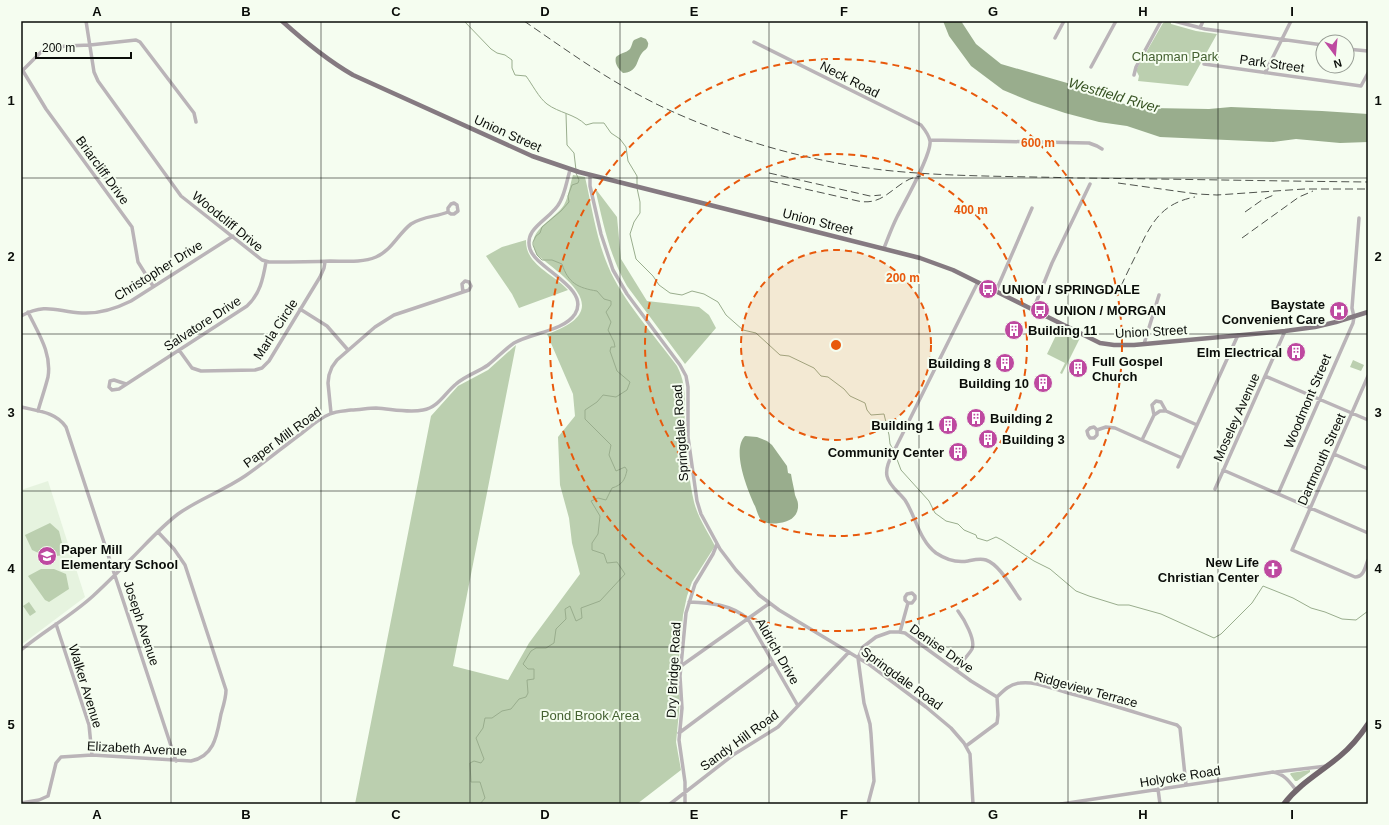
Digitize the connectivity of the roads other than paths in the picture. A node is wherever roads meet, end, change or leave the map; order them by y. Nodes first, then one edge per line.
1 (86, 21) edge
2 (282, 21) edge
3 (1064, 21) edge
4 (1116, 21) edge
5 (1161, 21) edge
6 (1174, 21) edge
7 (1204, 21) edge
8 (1291, 21) edge
9 (1200, 28) junction
10 (1055, 38) dead end
11 (1281, 40) junction
12 (754, 42) dead end
13 (1315, 44) edge
14 (90, 45) junction
15 (1355, 49) edge
16 (1368, 51) edge
17 (1204, 64) dead end
18 (1091, 67) dead end
19 (22, 72) edge
20 (1265, 73) junction
21 (1368, 73) edge
22 (1134, 75) dead end
23 (196, 122) dead end
24 (930, 140) junction
25 (1102, 149) dead end
26 (574, 171) junction
27 (590, 175) junction
28 (1090, 184) dead end
29 (1032, 208) dead end
30 (448, 212) dead end
31 (1359, 218) dead end
32 (233, 236) junction
33 (884, 248) junction
34 (266, 262) junction
35 (325, 262) junction
36 (978, 282) junction
37 (153, 286) junction
38 (996, 291) junction
39 (463, 292) dead end
40 (1159, 295) dead end
41 (300, 309) junction
42 (1033, 310) junction
43 (28, 312) junction
44 (1368, 312) edge
45 (21, 316) edge
46 (1354, 317) junction
47 (1285, 331) junction
48 (1238, 335) junction
49 (1144, 344) junction
50 (179, 350) junction
51 (348, 350) junction
52 (1265, 376) junction
53 (1368, 376) edge
54 (126, 384) dead end
55 (1319, 399) junction
56 (21, 406) edge
57 (38, 411) junction
58 (1166, 411) junction
59 (331, 413) junction
60 (1352, 413) junction
61 (1154, 415) junction
62 (1368, 420) edge
63 (1197, 425) junction
64 (1097, 430) dead end
65 (1142, 440) junction
66 (1334, 454) junction
67 (1182, 458) junction
68 (1178, 467) dead end
69 (1223, 470) junction
70 (1368, 470) edge
71 (1215, 489) dead end
72 (1278, 494) junction
73 (1310, 508) junction
74 (158, 532) junction
75 (1368, 533) edge
76 (717, 544) junction
77 (1368, 560) edge
78 (115, 576) junction
79 (1020, 599) dead end
80 (689, 602) junction
81 (770, 603) junction
82 (908, 603) dead end
83 (958, 611) dead end
84 (748, 619) junction
85 (56, 624) junction
86 (900, 632) junction
87 (21, 650) edge
88 (849, 652) junction
89 (858, 658) junction
90 (774, 663) junction
91 (681, 666) junction
92 (956, 670) junction
93 (997, 696) junction
94 (798, 706) junction
95 (1368, 724) edge
96 (679, 733) junction
97 (966, 746) junction
98 (92, 755) junction
99 (176, 760) junction
100 (1327, 766) junction
101 (1273, 772) junction
102 (1186, 785) junction
103 (1158, 789) junction
104 (1296, 790) junction
105 (686, 791) junction
106 (21, 803) edge
107 (670, 804) edge
108 (685, 804) edge
109 (868, 804) edge
110 (973, 804) edge
111 (1061, 804) edge
112 (1160, 804) edge
113 (1284, 804) edge

1 - 14 street, Woodcliff Drive
2 - 26 main road, Union Street
3 - 10 street
4 - 18 street
5 - 22 street
6 - 9 street
7 - 9 street
8 - 11 street
9 - 11 street
11 - 13 street
11 - 20 street
12 - 24 street, Neck Road
14 - 19 street
14 - 23 street
14 - 32 street, Woodcliff Drive
15 - 16 street
17 - 20 street, Park Street
19 - 37 street, Briarcliff Drive
20 - 21 street, Park Street
24 - 25 street
24 - 33 street
26 - 27 main road, Union Street
26 - 59 street, Paper Mill Road
27 - 33 main road, Union Street
27 - 76 street, Springdale Road
28 - 42 street
29 - 38 street
30 - 35 street, Woodcliff Drive
31 - 46 street
32 - 34 street, Woodcliff Drive
32 - 37 street, Christopher Drive
33 - 36 main road, Union Street
34 - 35 street, Woodcliff Drive
34 - 50 street, Salvatore Drive
35 - 41 street, Marla Circle
36 - 38 main road, Union Street
36 - 79 street
37 - 43 street, Christopher Drive
38 - 42 main road, Union Street
39 - 51 street
40 - 49 street
41 - 50 street, Marla Circle
41 - 51 street
42 - 49 main road, Union Street
43 - 45 street, Christopher Drive
43 - 57 street
44 - 46 main road, Union Street
46 - 47 main road, Union Street
46 - 55 street, Woodmont Street
47 - 48 main road, Union Street
47 - 52 street, Moseley Avenue
48 - 49 main road, Union Street
48 - 63 street
50 - 54 street, Salvatore Drive
51 - 59 street
52 - 55 street
52 - 69 street, Moseley Avenue
53 - 60 street, Dartmouth Street
55 - 60 street
55 - 72 street, Woodmont Street
56 - 57 street, Joseph Avenue
57 - 78 street, Joseph Avenue
58 - 61 street
58 - 61 street
58 - 63 street
59 - 74 street, Paper Mill Road
60 - 62 street
60 - 66 street, Dartmouth Street
61 - 65 street
63 - 67 street
64 - 65 street
65 - 67 street
66 - 70 street
66 - 73 street, Dartmouth Street
67 - 68 street
69 - 71 street, Moseley Avenue
69 - 72 street
72 - 73 street
73 - 75 street
73 - 77 street, Dartmouth Street
74 - 78 street, Paper Mill Road
74 - 99 street, Elizabeth Avenue
76 - 80 street, Dry Bridge Road
76 - 81 street, Springdale Road
78 - 85 street, Paper Mill Road
78 - 99 street, Joseph Avenue
80 - 84 street, Aldrich Drive
80 - 91 street, Dry Bridge Road
81 - 84 street
81 - 88 street, Springdale Road
82 - 86 street
83 - 92 street
84 - 90 street, Aldrich Drive
84 - 91 street
85 - 87 street, Paper Mill Road
85 - 98 street, Walker Avenue
86 - 89 street, Denise Drive
86 - 92 street, Denise Drive
88 - 89 street, Springdale Road
88 - 94 street, Sandy Hill Road
89 - 97 street, Springdale Road
89 - 109 street
90 - 94 street, Aldrich Drive
90 - 96 street
91 - 96 street, Dry Bridge Road
92 - 93 street, Denise Drive
93 - 97 street
93 - 102 street, Ridgeview Terrace
94 - 105 street, Sandy Hill Road
95 - 100 highway
96 - 105 street, Dry Bridge Road
97 - 110 street, Springdale Road
98 - 99 street, Elizabeth Avenue
98 - 106 street, Elizabeth Avenue
100 - 101 street, Holyoke Road
100 - 104 highway
101 - 102 street, Holyoke Road
101 - 104 street
102 - 103 street, Holyoke Road
103 - 111 street, Holyoke Road
103 - 112 street
104 - 113 highway
105 - 107 street, Sandy Hill Road
105 - 108 street, Dry Bridge Road

